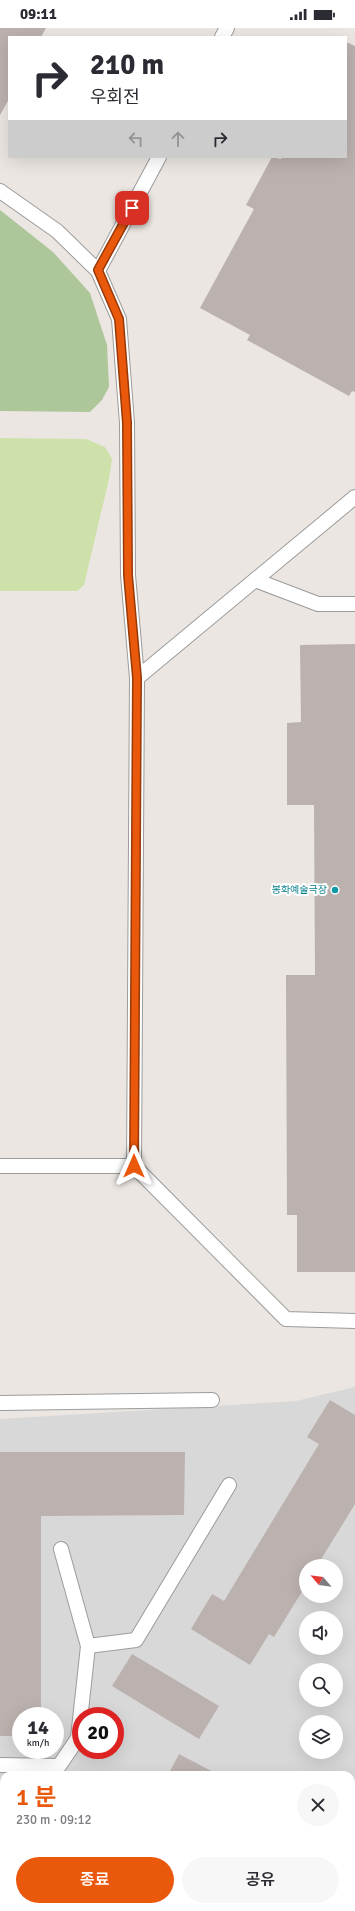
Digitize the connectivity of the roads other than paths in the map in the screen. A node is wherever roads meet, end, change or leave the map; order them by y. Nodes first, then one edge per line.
1 (157, 158) edge
2 (0, 192) edge
3 (98, 270) junction
4 (355, 497) edge
5 (255, 580) junction
6 (355, 604) edge
7 (137, 678) junction
8 (0, 1166) edge
9 (134, 1166) junction
10 (355, 1320) edge
11 (212, 1400) dead end
12 (0, 1403) edge
13 (229, 1485) dead end
14 (61, 1549) dead end
15 (88, 1646) junction
16 (0, 1765) edge

1 - 3 lane
2 - 3 lane
3 - 7 lane
4 - 5 lane
5 - 6 lane
5 - 7 lane
7 - 9 lane
8 - 9 lane
9 - 10 lane
11 - 12 lane
13 - 15 lane
14 - 15 lane
15 - 16 lane

